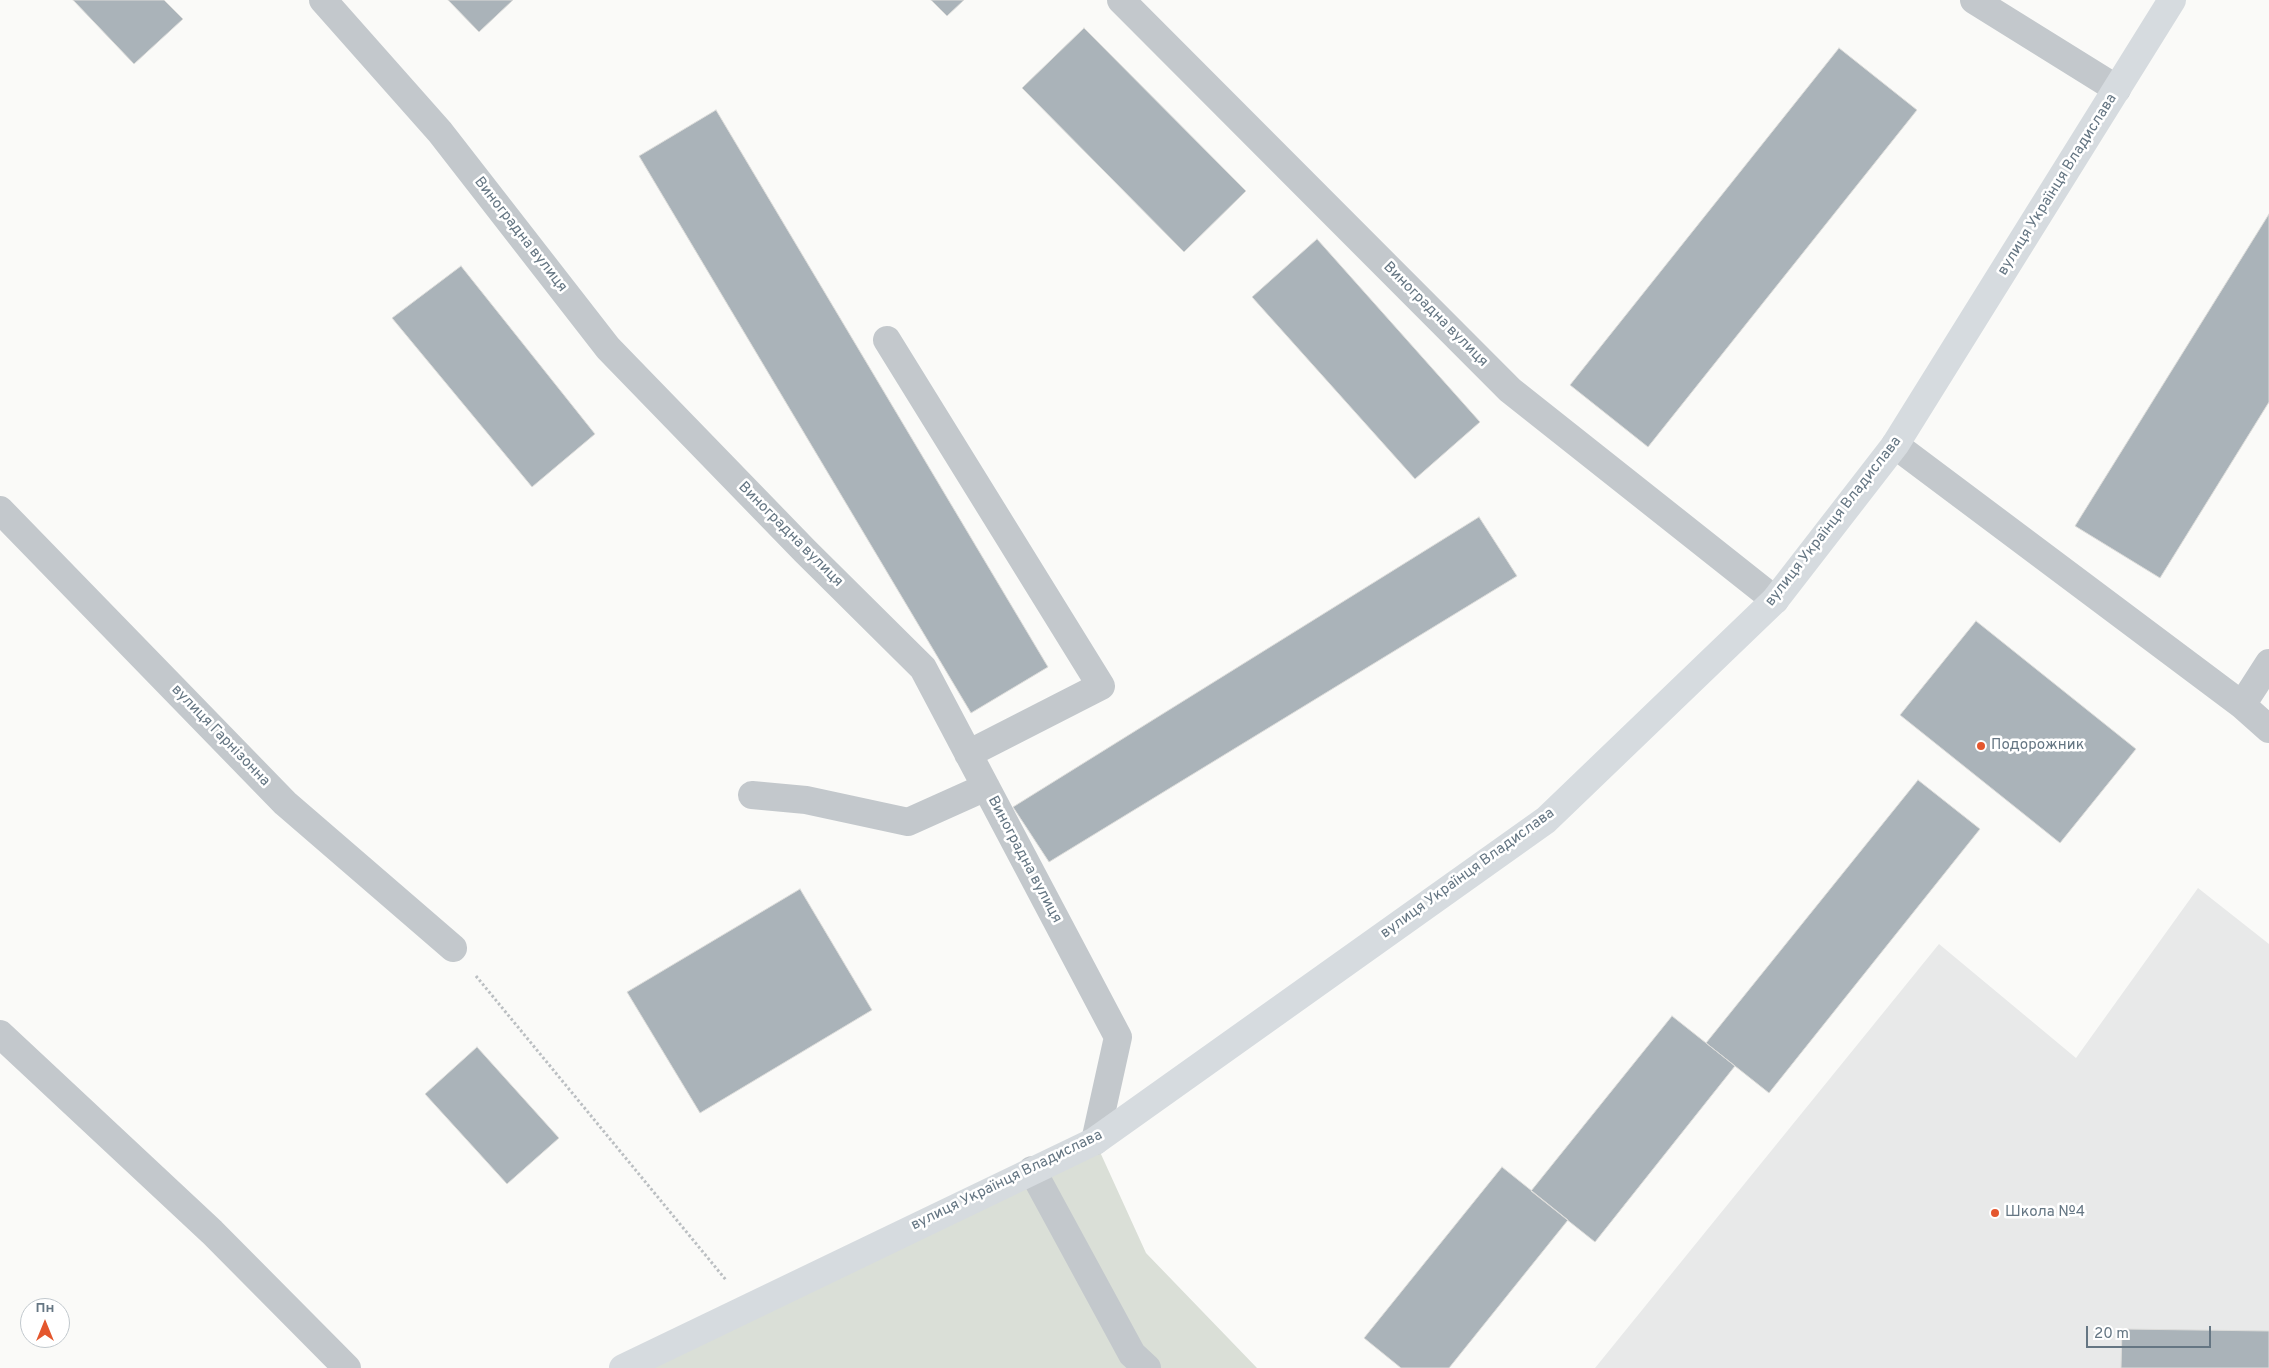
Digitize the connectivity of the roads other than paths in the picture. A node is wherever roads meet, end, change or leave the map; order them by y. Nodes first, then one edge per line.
1 (323, 0) edge
2 (1121, 0) edge
3 (1974, 0) edge
4 (2172, 0) edge
5 (2118, 89) junction
6 (887, 340) dead end
7 (1895, 445) junction
8 (0, 510) edge
9 (1775, 600) junction
10 (2269, 663) edge
11 (2242, 705) junction
12 (2269, 729) edge
13 (968, 754) junction
14 (986, 787) junction
15 (752, 795) dead end
16 (453, 948) road end
17 (0, 1034) edge
18 (1095, 1141) junction
19 (1032, 1170) junction
20 (347, 1368) edge
21 (623, 1368) edge
22 (1147, 1368) edge

1 - 13 street, Виноградна вулиця
2 - 9 street, Виноградна вулиця
3 - 5 street
4 - 5 main road, вулиця Українця Владислава
5 - 7 main road, вулиця Українця Владислава
6 - 13 street
7 - 9 main road, вулиця Українця Владислава
7 - 11 street
8 - 16 street, вулиця Гарнізонна
9 - 18 main road, вулиця Українця Владислава
10 - 11 street
11 - 12 street
13 - 14 street, Виноградна вулиця
14 - 15 street
14 - 18 street, Виноградна вулиця
17 - 20 street
18 - 19 main road, вулиця Українця Владислава
19 - 21 main road, вулиця Українця Владислава
19 - 22 street

